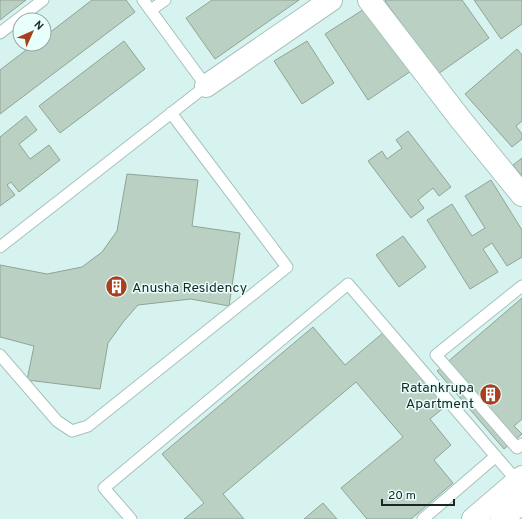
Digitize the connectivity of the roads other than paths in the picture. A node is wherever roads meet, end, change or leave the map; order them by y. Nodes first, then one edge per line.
1 (43, 0) edge
2 (143, 0) edge
3 (165, 0) edge
4 (331, 0) edge
5 (369, 0) edge
6 (151, 10) junction
7 (0, 32) edge
8 (206, 86) junction
9 (172, 113) junction
10 (522, 195) edge
11 (0, 247) edge
12 (522, 286) edge
13 (0, 355) edge
14 (522, 444) edge
15 (496, 456) junction
16 (520, 487) edge
17 (131, 519) edge
18 (422, 519) edge
19 (473, 519) edge
20 (502, 519) edge

1 - 7 lane
2 - 6 lane
3 - 6 lane
4 - 8 street
5 - 10 street
6 - 8 lane
8 - 9 lane
9 - 11 lane
9 - 13 lane
12 - 14 lane
15 - 16 lane
15 - 17 lane
15 - 18 lane
16 - 19 street
16 - 20 street

